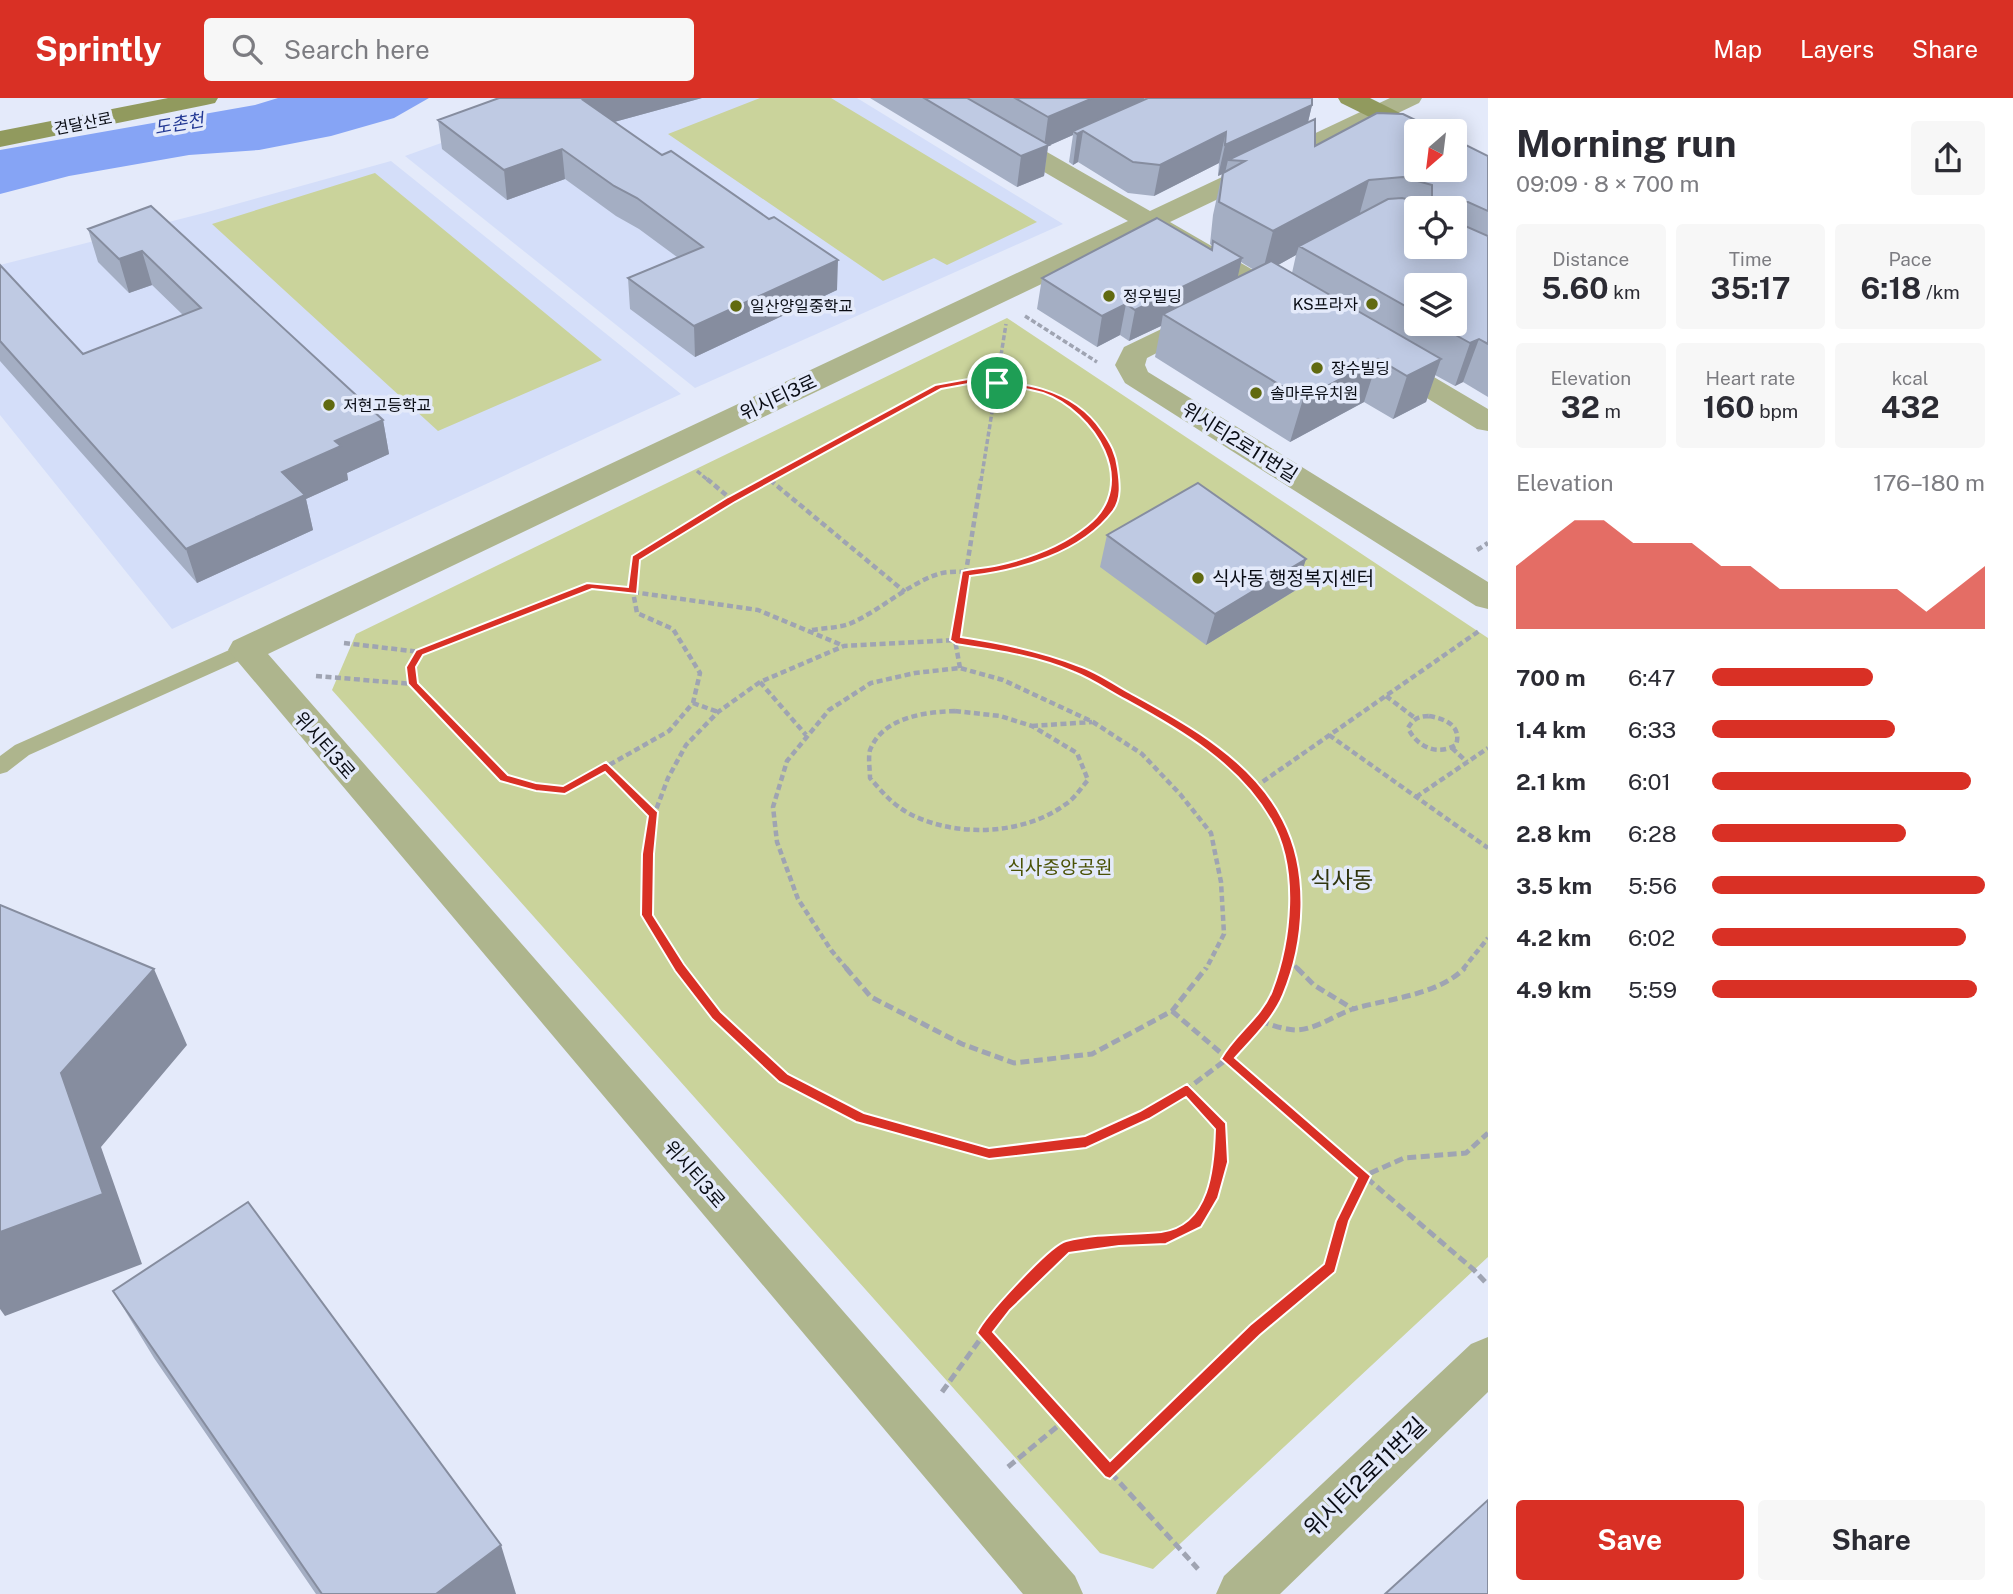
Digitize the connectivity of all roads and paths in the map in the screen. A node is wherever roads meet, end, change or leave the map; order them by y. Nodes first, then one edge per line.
1 (206, 98) edge
2 (935, 98) edge
3 (1350, 98) edge
4 (1410, 98) edge
5 (1378, 112) junction
6 (1404, 125) edge
7 (4, 136) edge
8 (1069, 150) dead end
9 (1044, 161) junction
10 (1146, 222) junction
11 (1277, 280) junction
12 (1023, 314) dead end
13 (1007, 318) dead end
14 (1313, 318) edge
15 (1360, 345) edge
16 (1101, 363) dead end
17 (997, 383) junction
18 (1488, 422) edge
19 (695, 469) dead end
20 (770, 480) junction
21 (731, 499) junction
22 (966, 573) junction
23 (633, 592) junction
24 (905, 592) junction
25 (1488, 598) edge
26 (1488, 624) edge
27 (812, 630) junction
28 (956, 640) junction
29 (337, 642) dead end
30 (844, 646) junction
31 (245, 650) junction
32 (420, 652) junction
33 (960, 668) junction
34 (313, 676) dead end
35 (760, 682) junction
36 (413, 684) junction
37 (1386, 696) junction
38 (692, 703) junction
39 (718, 712) junction
40 (1415, 718) junction
41 (1093, 722) junction
42 (1031, 726) junction
43 (806, 735) junction
44 (1329, 735) junction
45 (1452, 748) junction
46 (1488, 748) edge
47 (1467, 762) junction
48 (606, 766) junction
49 (0, 767) edge
50 (1255, 787) junction
51 (1416, 797) junction
52 (654, 815) junction
53 (1488, 848) edge
54 (1488, 938) edge
55 (1287, 959) junction
56 (1353, 1009) junction
57 (1172, 1011) junction
58 (1260, 1021) junction
59 (1227, 1059) junction
60 (1187, 1089) junction
61 (1488, 1133) edge
62 (1364, 1176) junction
63 (1488, 1285) edge
64 (984, 1333) junction
65 (1488, 1360) edge
66 (941, 1394) dead end
67 (1064, 1421) junction
68 (1007, 1468) dead end
69 (1110, 1472) junction
70 (1198, 1569) dead end
71 (1057, 1594) edge
72 (1242, 1594) edge

1 - 7 street, 견달산로
2 - 9 street
3 - 5 street
4 - 5 street, 위시티3로
5 - 6 street
5 - 10 street, 위시티3로
8 - 9 street
9 - 10 street
10 - 11 street
10 - 31 street, 위시티3로
11 - 14 street
11 - 25 street, 위시티2로11번길
12 - 16 path
13 - 17 path
15 - 18 street
17 - 20 path
17 - 22 path
17 - 22 path
19 - 21 path
20 - 21 path
20 - 24 path
21 - 23 path
22 - 24 path
22 - 28 path
23 - 27 path
23 - 32 path
23 - 38 path
24 - 27 path
26 - 37 path
27 - 30 path
28 - 30 path
28 - 33 path
28 - 50 path
29 - 32 path
30 - 35 path
31 - 49 lane
31 - 71 street, 위시티3로
32 - 36 path
33 - 41 path
33 - 43 path
34 - 36 path
35 - 39 path
35 - 43 path
36 - 48 path
37 - 40 path
37 - 44 path
38 - 39 path
38 - 48 path
39 - 52 path
40 - 45 path
40 - 45 path
41 - 42 path
41 - 57 path
42 - 42 path
43 - 57 path
44 - 50 path
44 - 51 path
45 - 47 path
46 - 47 path
47 - 51 path
48 - 52 path
50 - 55 path
51 - 53 path
52 - 60 path
54 - 56 path
55 - 56 path
55 - 58 path
56 - 58 path
57 - 59 path
58 - 59 path
59 - 60 path
59 - 62 path
60 - 64 path
61 - 62 path
62 - 63 path
62 - 69 path
64 - 66 path
64 - 67 path
65 - 72 street, 위시티2로11번길
67 - 68 path
67 - 69 path
69 - 70 path

